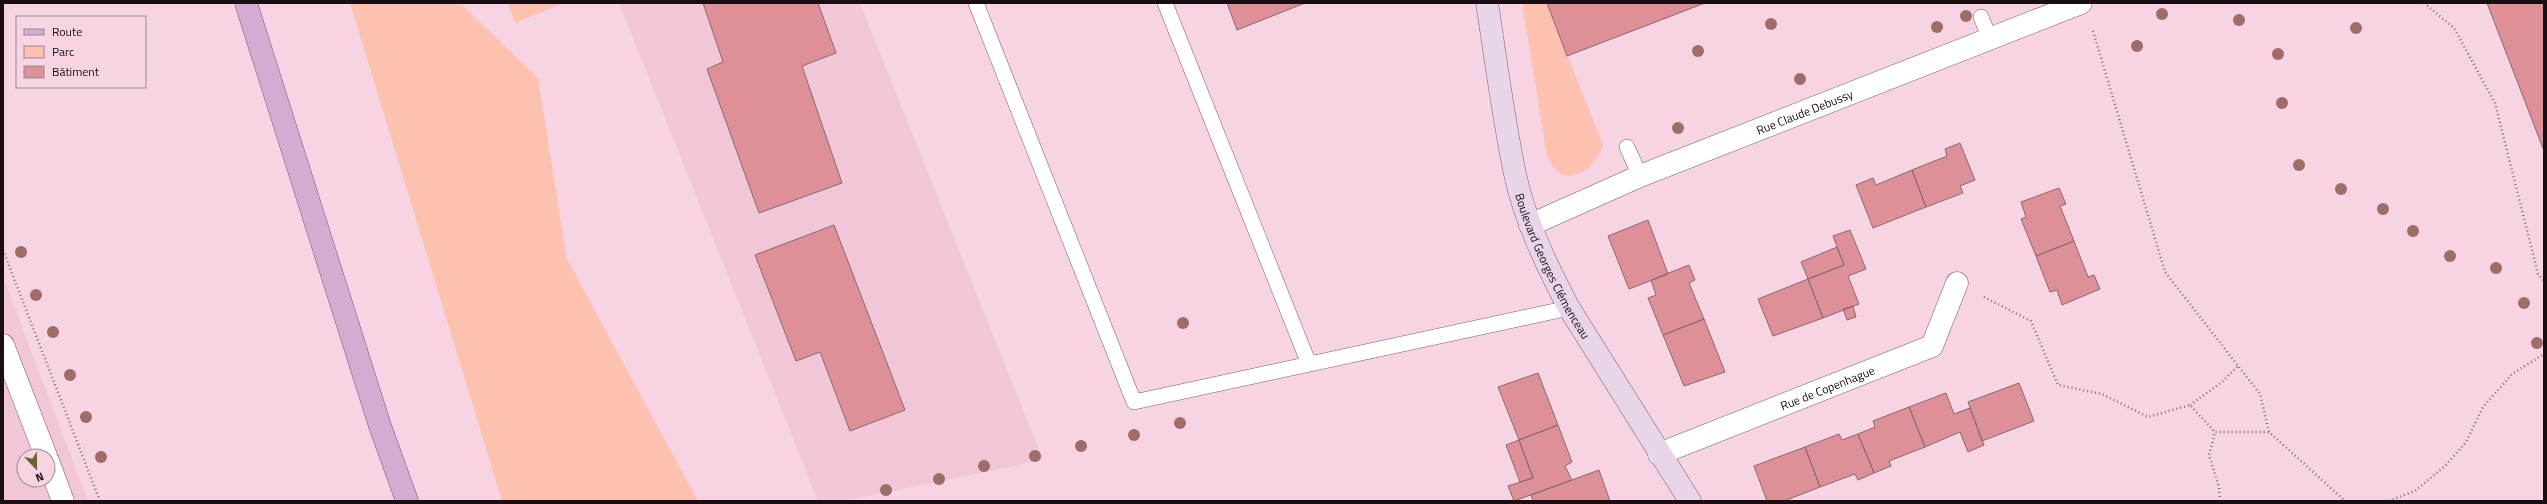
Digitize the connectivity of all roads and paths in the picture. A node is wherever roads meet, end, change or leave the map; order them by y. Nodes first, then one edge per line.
1 (246, 3) edge
2 (976, 3) edge
3 (1165, 3) edge
4 (1486, 3) edge
5 (2081, 3) edge
6 (2424, 3) edge
7 (1981, 17) dead end
8 (2090, 24) dead end
9 (1990, 39) junction
10 (1627, 147) dead end
11 (1640, 176) junction
12 (1530, 225) junction
13 (3, 250) edge
14 (2544, 281) edge
15 (1957, 283) joint
16 (1569, 308) junction
17 (3, 345) edge
18 (2544, 354) edge
19 (1309, 364) junction
20 (2238, 366) junction
21 (2190, 405) junction
22 (2215, 432) junction
23 (2269, 432) junction
24 (43, 448) edge
25 (1659, 454) junction
26 (56, 482) edge
27 (63, 501) edge
28 (100, 501) edge
29 (407, 501) edge
30 (1690, 501) edge
31 (2220, 501) edge
32 (2345, 501) edge
33 (2389, 501) edge

1 - 29 main road
2 - 19 lane
3 - 19 lane
4 - 12 street, Boulevard Georges Clémenceau
5 - 9 street, Rue Claude Debussy
6 - 14 path
7 - 9 lane
8 - 20 path
9 - 11 street, Rue Claude Debussy
10 - 11 lane
11 - 12 street, Rue Claude Debussy
12 - 16 street, Boulevard Georges Clémenceau
13 - 28 path
15 - 21 path
15 - 25 street, Rue de Copenhague
16 - 19 lane
16 - 25 street, Boulevard Georges Clémenceau
17 - 24 street
18 - 33 path
20 - 21 path
20 - 23 path
21 - 22 path
22 - 23 path
22 - 31 path
23 - 32 path
25 - 30 street, Boulevard Georges Clémenceau
26 - 27 street

